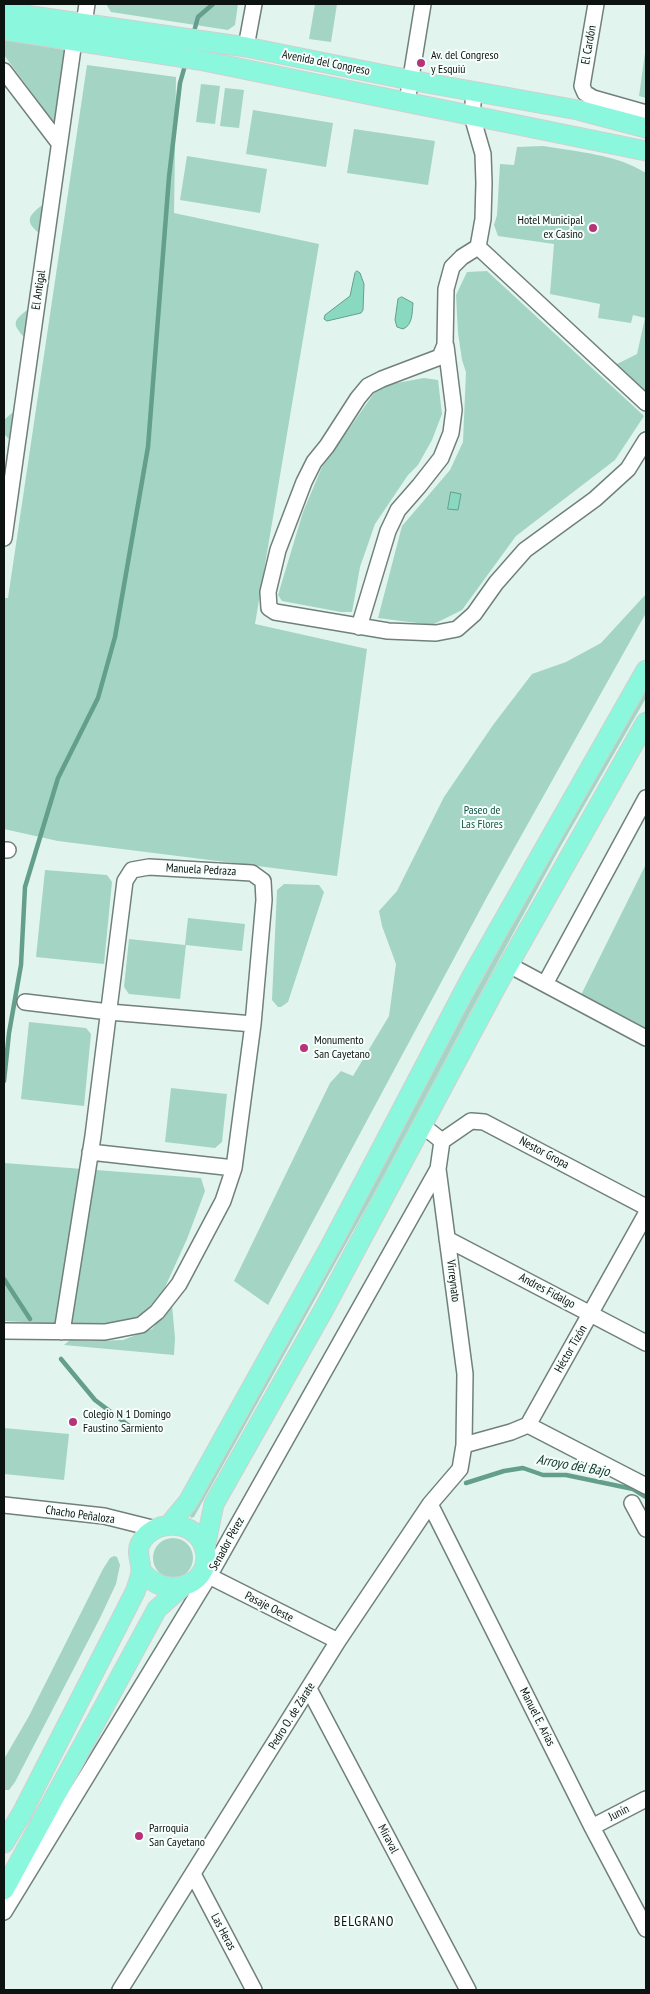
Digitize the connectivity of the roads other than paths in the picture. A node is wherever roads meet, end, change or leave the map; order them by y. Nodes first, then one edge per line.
1 (87, 4) edge
2 (254, 4) edge
3 (423, 4) edge
4 (596, 4) edge
5 (4, 12) edge
6 (84, 24) junction
7 (4, 30) edge
8 (74, 41) junction
9 (246, 47) junction
10 (192, 50) junction
11 (4, 71) edge
12 (410, 80) junction
13 (474, 92) junction
14 (407, 102) junction
15 (646, 113) edge
16 (472, 116) junction
17 (646, 128) edge
18 (59, 143) junction
19 (626, 147) junction
20 (646, 151) edge
21 (646, 158) edge
22 (478, 247) junction
23 (445, 345) junction
24 (646, 403) edge
25 (646, 440) edge
26 (6, 513) edge
27 (4, 538) edge
28 (359, 627) junction
29 (646, 670) edge
30 (646, 722) edge
31 (646, 798) edge
32 (509, 965) junction
33 (545, 984) junction
34 (25, 1002) dead end
35 (109, 1012) junction
36 (253, 1024) junction
37 (646, 1038) edge
38 (423, 1126) junction
39 (442, 1141) junction
40 (90, 1152) junction
41 (234, 1168) junction
42 (438, 1169) junction
43 (646, 1207) edge
44 (646, 1214) edge
45 (447, 1239) junction
46 (591, 1314) junction
47 (4, 1331) edge
48 (62, 1332) junction
49 (646, 1343) edge
50 (528, 1425) junction
51 (464, 1445) junction
52 (646, 1486) edge
53 (632, 1503) dead end
54 (430, 1504) junction
55 (4, 1505) edge
56 (162, 1527) junction
57 (646, 1529) edge
58 (205, 1547) junction
59 (141, 1571) junction
60 (205, 1574) junction
61 (183, 1586) junction
62 (338, 1641) junction
63 (309, 1688) junction
64 (646, 1799) edge
65 (592, 1827) junction
66 (4, 1843) edge
67 (193, 1874) junction
68 (4, 1890) edge
69 (4, 1912) edge
70 (646, 1928) edge
71 (120, 1990) edge
72 (254, 1990) edge
73 (468, 1990) edge

1 - 6 street
2 - 9 street
3 - 12 street
4 - 15 street, El Cardón
5 - 6 main road, Avenida del Congreso
6 - 8 street
6 - 10 main road, Avenida del Congreso
7 - 8 main road, Avenida del Congreso
8 - 10 main road, Avenida del Congreso
8 - 18 street, El Antigal
9 - 10 main road, Avenida del Congreso
9 - 12 main road, Avenida del Congreso
10 - 14 main road, Avenida del Congreso
11 - 18 street
12 - 13 main road, Avenida del Congreso
12 - 14 street
13 - 16 street
13 - 17 main road, Avenida del Congreso
14 - 16 main road, Avenida del Congreso
16 - 19 main road, Avenida del Congreso
16 - 22 street
18 - 26 street, El Antigal
19 - 20 main road, Avenida del Congreso
19 - 21 main road
22 - 23 street
22 - 24 street
23 - 28 street
23 - 28 street
25 - 28 street
26 - 27 street, El Antigal
29 - 56 main road
30 - 32 main road
31 - 33 street
32 - 33 street
32 - 38 main road
33 - 37 street
34 - 35 street
35 - 36 street
35 - 36 street, Manuela Pedraza
35 - 40 street
36 - 41 street
38 - 39 street
38 - 58 main road
39 - 42 street, Virreynato
39 - 43 street, Nestor Gropa
40 - 41 street
40 - 48 street
41 - 48 street
42 - 45 street, Virreynato
42 - 60 street, Senador Pérez
44 - 46 street, Héctor Tizón
45 - 46 street, Andres Fidalgo
45 - 51 street, Virreynato
46 - 49 street, Andres Fidalgo
46 - 50 street, Héctor Tizón
47 - 48 street
50 - 51 street
50 - 52 street
51 - 54 street, Pedro O. de Zárate
53 - 57 street
54 - 62 street, Pedro O. de Zárate
54 - 65 street, Manuel E. Arias
55 - 56 street, Chacho Peñaloza
56 - 58 main road
56 - 59 main road
58 - 60 main road
59 - 61 main road
59 - 66 main road
60 - 61 main road
60 - 62 street, Pasaje Oeste
60 - 69 street, Senador Pérez
61 - 68 main road
62 - 63 street, Pedro O. de Zárate
63 - 67 street, Pedro O. de Zárate
63 - 73 street, Miraval
64 - 65 street, Junín
65 - 70 street, Manuel E. Arias
67 - 71 street, Pedro O. de Zárate
67 - 72 street, Las Heras

